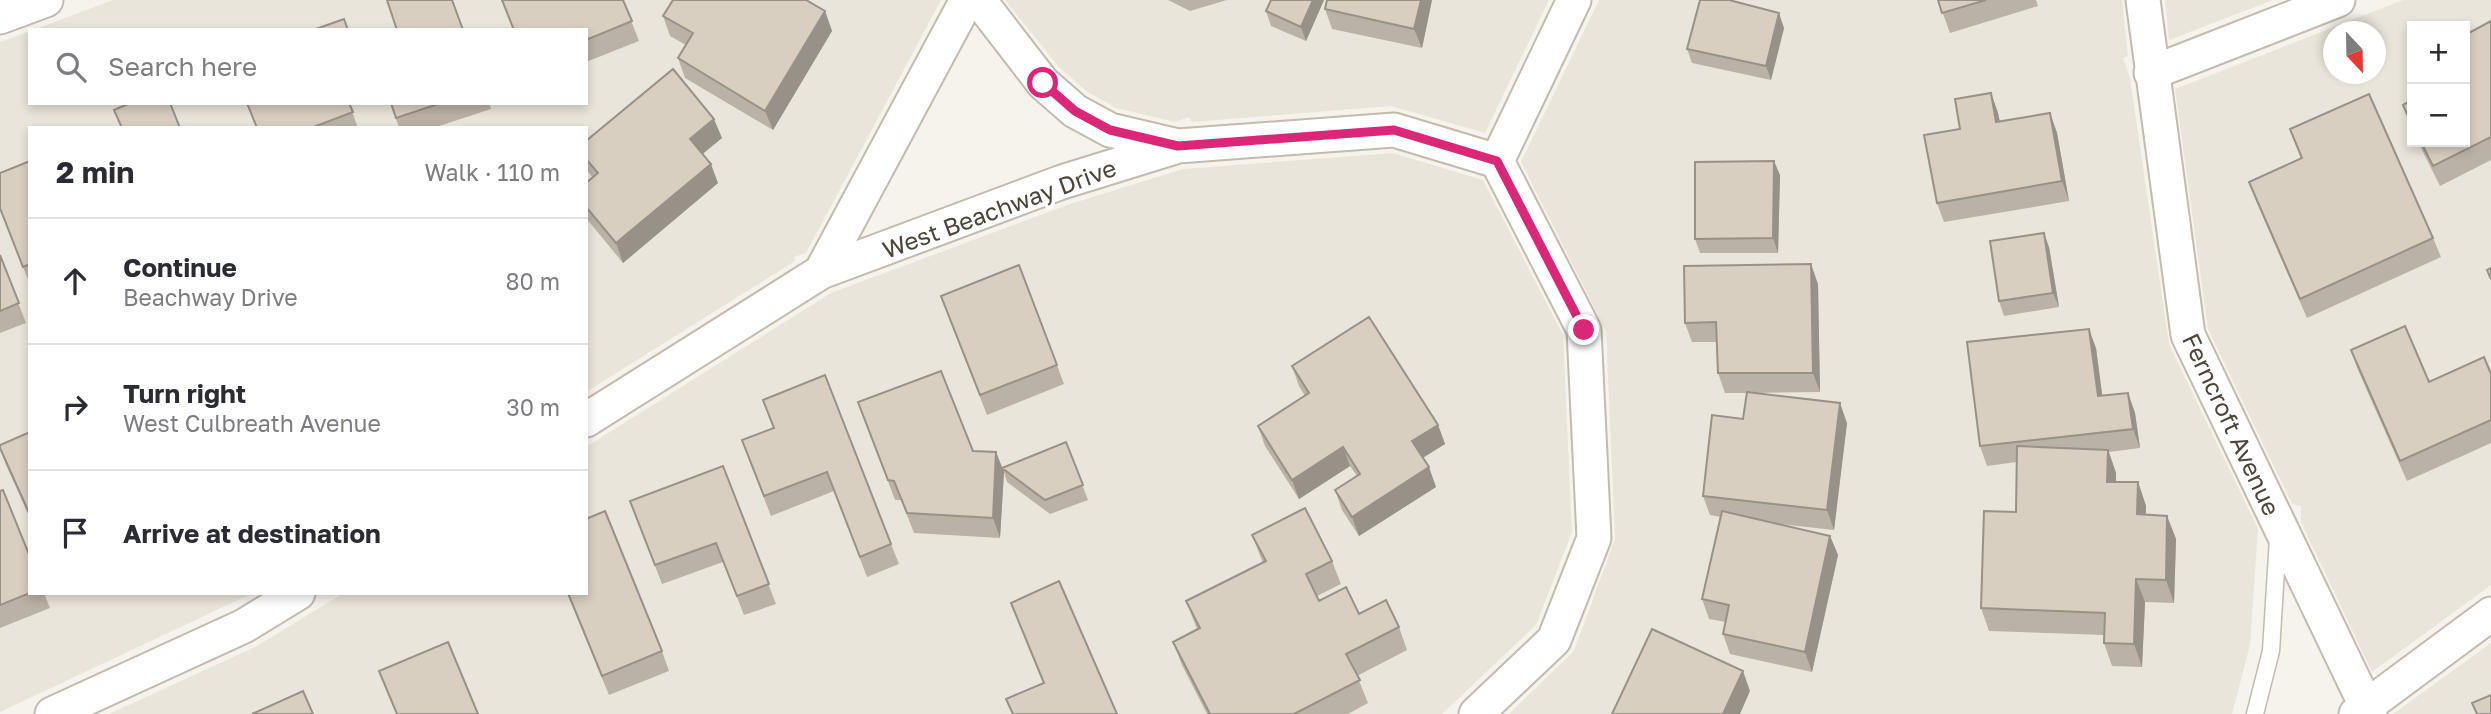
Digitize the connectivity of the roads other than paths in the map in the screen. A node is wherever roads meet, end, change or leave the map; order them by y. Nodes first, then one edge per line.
1 (46, 0) edge
2 (967, 0) edge
3 (979, 0) edge
4 (1574, 0) edge
5 (2143, 0) edge
6 (2338, 0) edge
7 (0, 17) edge
8 (2151, 73) junction
9 (1178, 146) junction
10 (1497, 161) junction
11 (821, 272) junction
12 (588, 419) edge
13 (2279, 525) junction
14 (295, 595) edge
15 (2491, 614) edge
16 (2364, 711) edge
17 (52, 714) edge
18 (1476, 714) edge
19 (2255, 714) edge

1 - 7 street
2 - 11 street, West Beachway Drive
3 - 9 street
4 - 10 street
5 - 8 street, Ferncroft Avenue
6 - 8 street
8 - 13 street, Ferncroft Avenue
9 - 10 street
9 - 11 street, West Beachway Drive
10 - 18 street
11 - 12 street, West Beachway Drive
13 - 16 street, Ferncroft Avenue
13 - 19 lane
14 - 17 street
15 - 16 street

